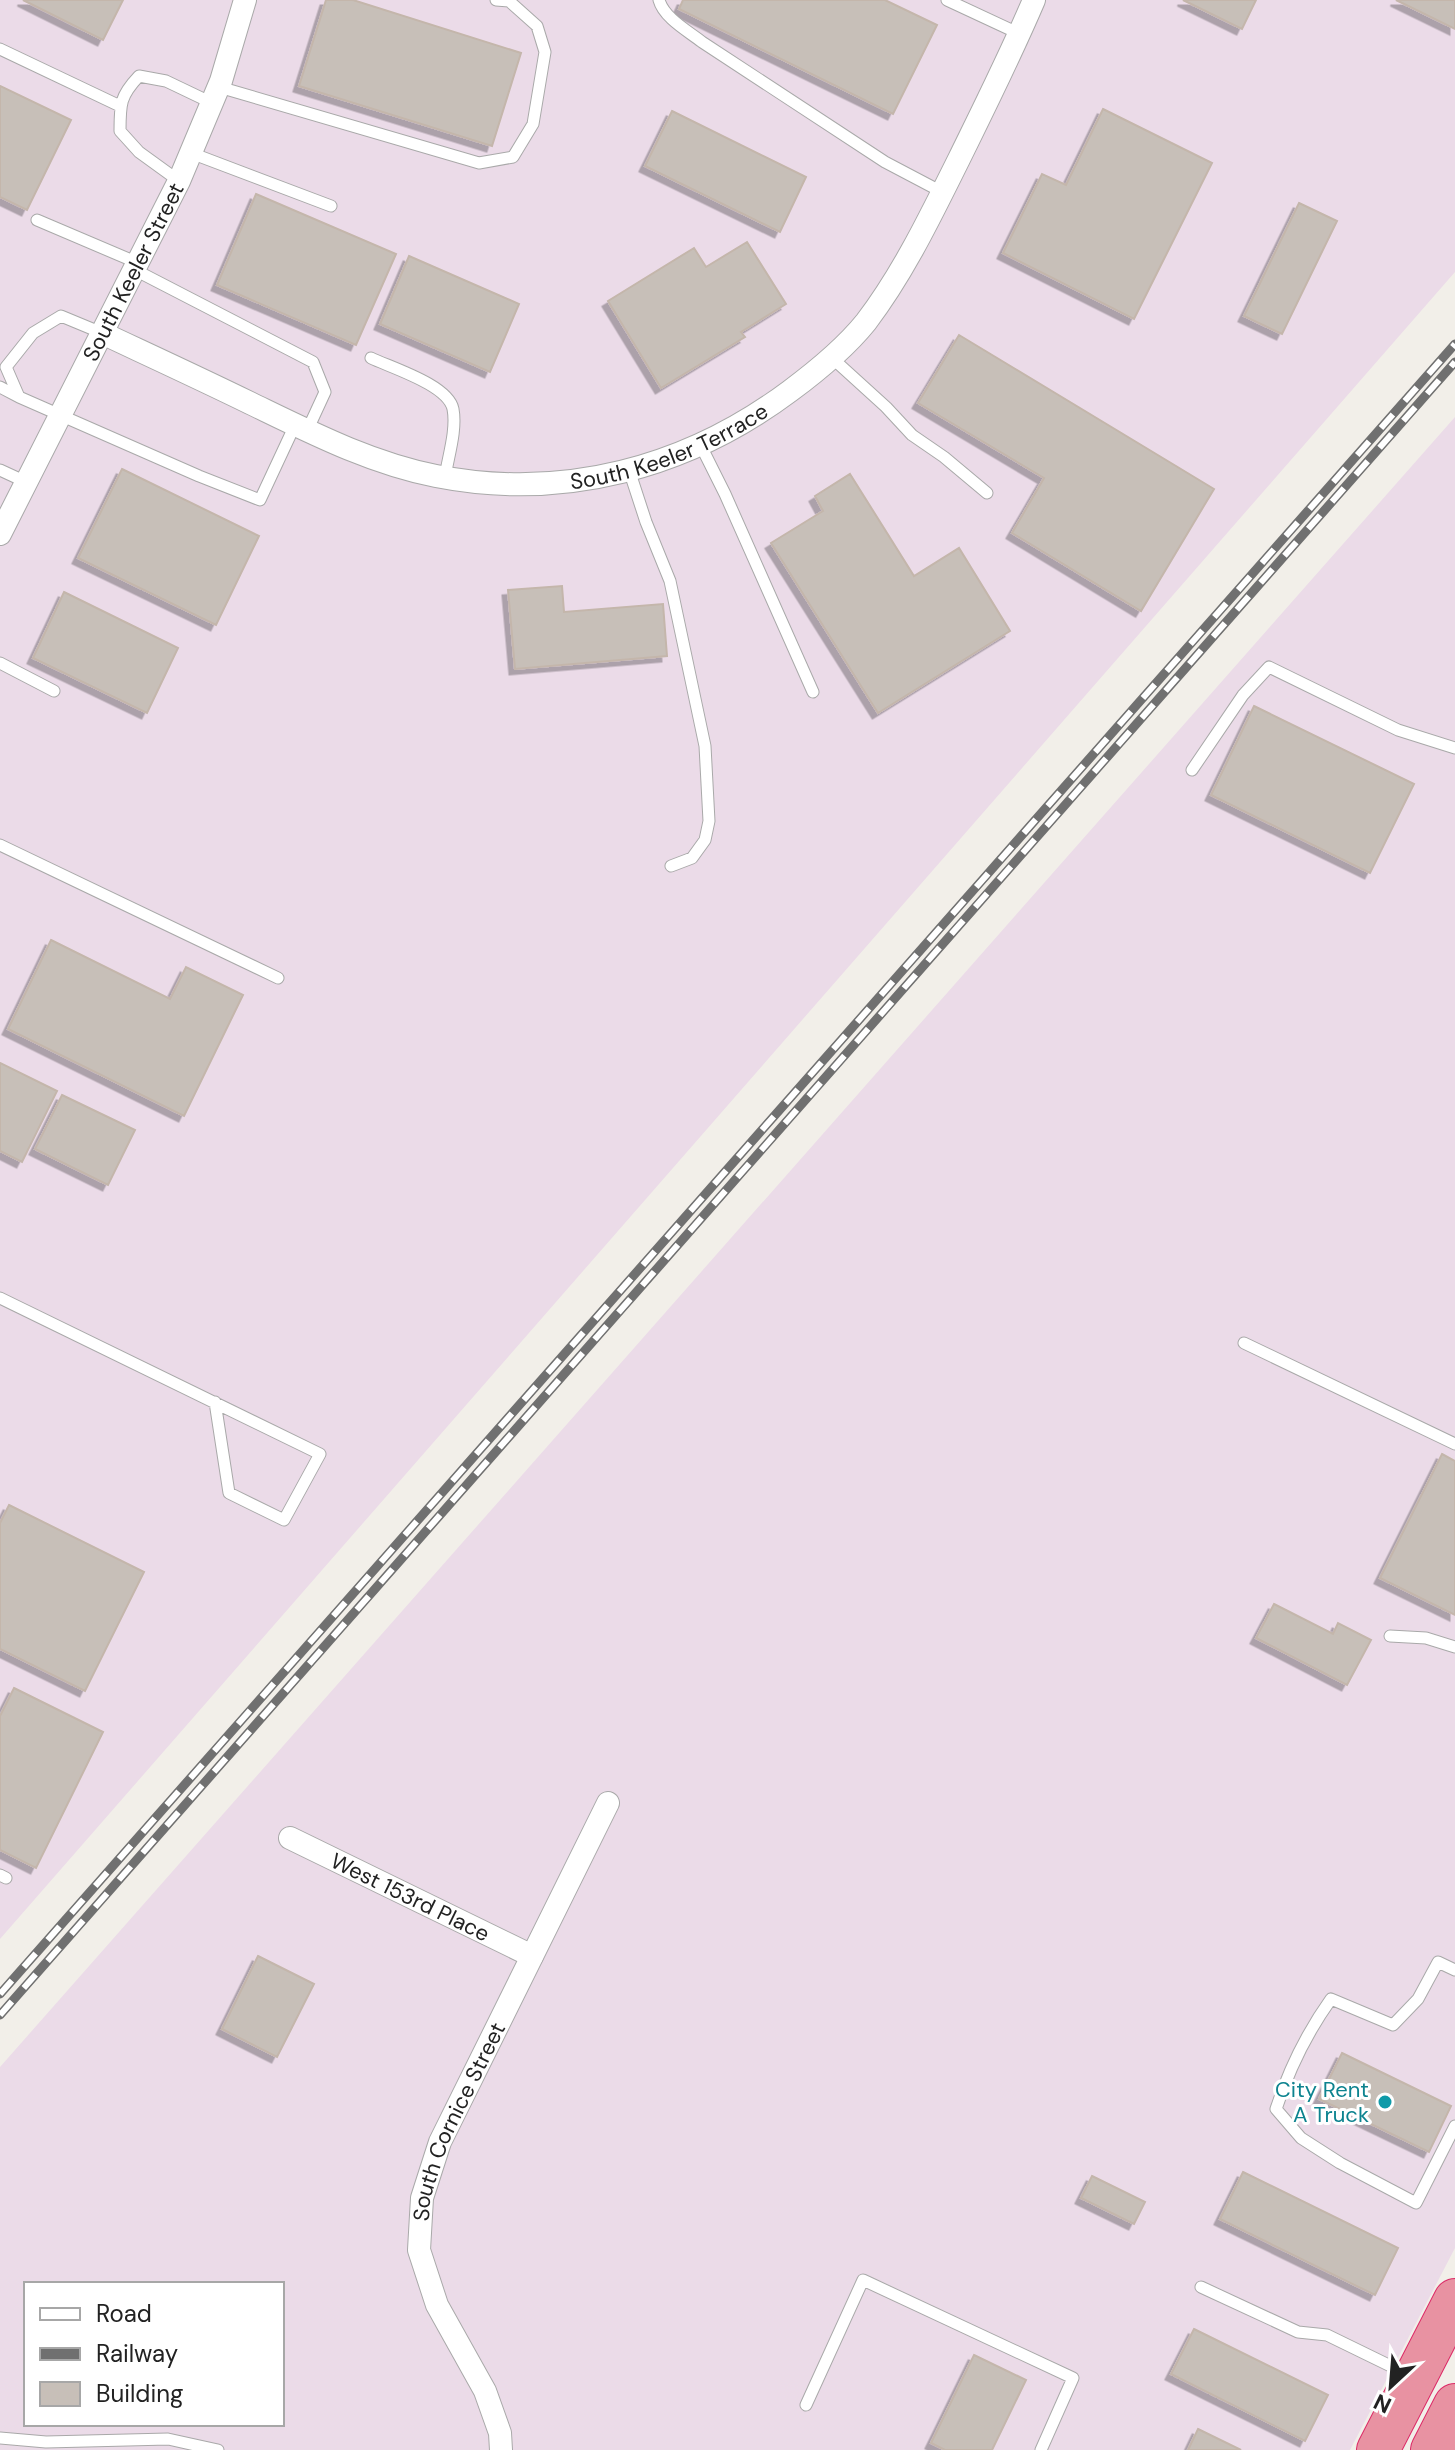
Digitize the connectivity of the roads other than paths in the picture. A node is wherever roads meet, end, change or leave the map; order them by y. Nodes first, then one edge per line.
1 (245, 0) edge
2 (496, 0) edge
3 (659, 0) edge
4 (947, 0) edge
5 (1034, 0) edge
6 (1020, 34) junction
7 (0, 49) edge
8 (216, 95) junction
9 (120, 106) junction
10 (191, 153) junction
11 (179, 181) junction
12 (942, 192) junction
13 (331, 206) dead end
14 (37, 220) dead end
15 (137, 266) junction
16 (102, 333) junction
17 (831, 357) junction
18 (371, 358) dead end
19 (0, 387) edge
20 (19, 397) junction
21 (61, 415) junction
22 (301, 428) junction
23 (701, 446) junction
24 (0, 470) edge
25 (629, 470) junction
26 (445, 477) junction
27 (26, 482) junction
28 (987, 493) dead end
29 (0, 534) edge
30 (0, 663) edge
31 (54, 691) dead end
32 (813, 692) dead end
33 (1455, 748) edge
34 (1192, 770) dead end
35 (0, 845) edge
36 (671, 866) dead end
37 (278, 978) dead end
38 (0, 1298) edge
39 (1244, 1343) dead end
40 (215, 1402) junction
41 (1455, 1444) edge
42 (1390, 1636) dead end
43 (1455, 1647) edge
44 (608, 1803) dead end
45 (290, 1838) dead end
46 (532, 1956) junction
47 (1455, 1970) edge
48 (1455, 2126) edge
49 (1201, 2287) dead end
50 (1455, 2300) edge
51 (1415, 2378) junction
52 (806, 2405) dead end
53 (1455, 2405) edge
54 (0, 2438) edge
55 (218, 2450) edge
56 (501, 2450) edge
57 (1041, 2450) edge
58 (1378, 2450) edge
59 (1432, 2450) edge

1 - 8 street, South Keeler Street
2 - 8 lane
3 - 12 lane
4 - 6 lane
5 - 6 street, South Keeler Terrace
6 - 12 street, South Keeler Terrace
7 - 9 lane
8 - 9 lane
8 - 10 street, South Keeler Street
9 - 11 lane
10 - 11 street, South Keeler Street
10 - 13 lane
11 - 15 street, South Keeler Street
12 - 17 street, South Keeler Terrace
14 - 15 lane
15 - 16 street, South Keeler Street
15 - 22 lane
16 - 20 lane
16 - 21 street, South Keeler Street
16 - 22 street, South Keeler Terrace
17 - 23 street, South Keeler Terrace
17 - 28 lane
18 - 26 lane
19 - 20 lane
20 - 21 lane
21 - 22 lane
21 - 27 street, South Keeler Street
22 - 26 street, South Keeler Terrace
23 - 25 street, South Keeler Terrace
23 - 32 lane
24 - 27 lane
25 - 26 street, South Keeler Terrace
25 - 36 lane
27 - 29 street, South Keeler Street
30 - 31 lane
33 - 34 lane
35 - 37 lane
38 - 40 lane
39 - 41 lane
40 - 40 lane
42 - 43 lane
44 - 46 street, South Cornice Street
45 - 46 street, West 153rd Place
46 - 56 street, South Cornice Street
47 - 48 lane
49 - 51 lane
50 - 51 highway
51 - 58 highway
52 - 57 lane
53 - 59 highway
54 - 55 lane

